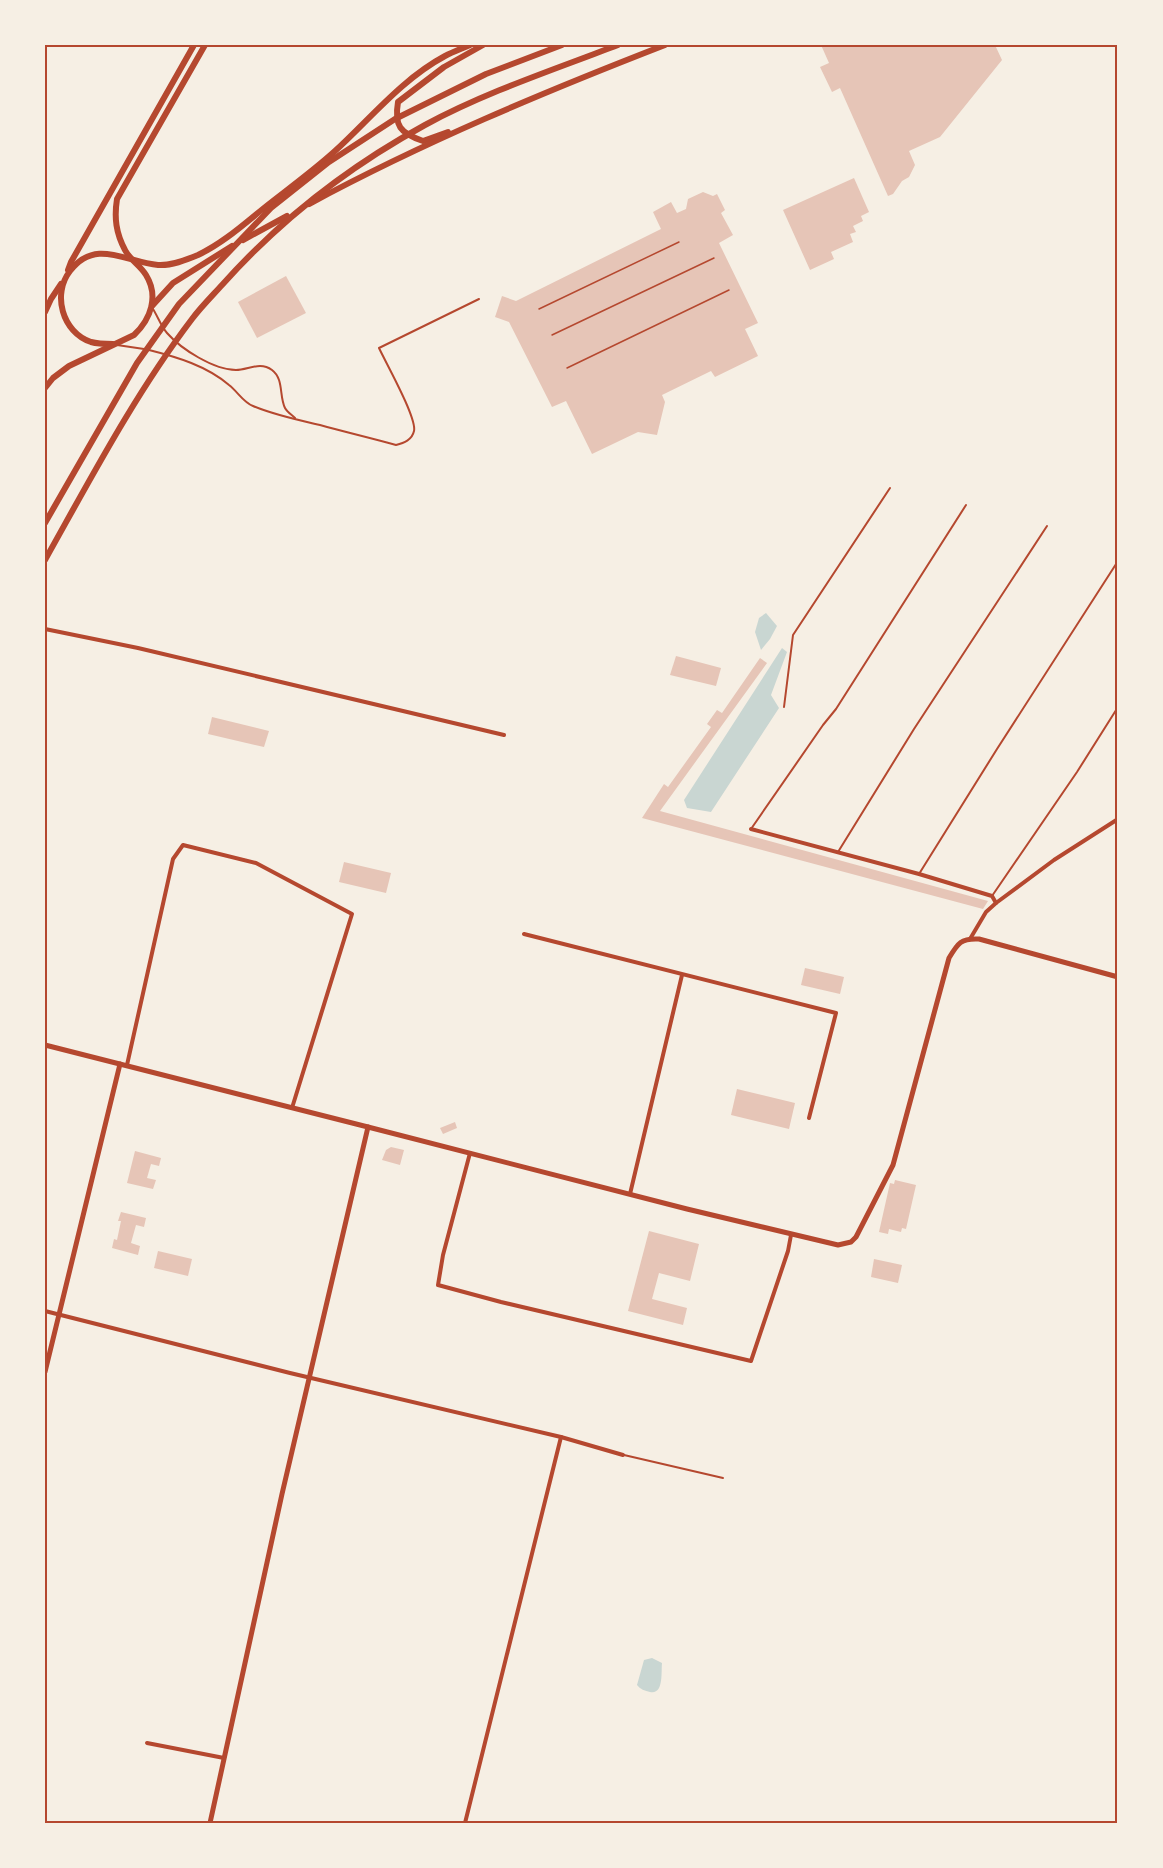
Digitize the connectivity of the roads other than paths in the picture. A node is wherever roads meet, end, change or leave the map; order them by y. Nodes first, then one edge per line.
1 (194, 45) edge
2 (205, 45) edge
3 (470, 45) edge
4 (483, 45) edge
5 (562, 45) edge
6 (618, 45) edge
7 (665, 45) edge
8 (483, 120) junction
9 (131, 260) junction
10 (65, 279) junction
11 (479, 299) dead end
12 (152, 306) junction
13 (45, 312) edge
14 (113, 344) junction
15 (45, 388) edge
16 (298, 420) junction
17 (890, 488) dead end
18 (966, 505) dead end
19 (45, 523) edge
20 (1047, 526) dead end
21 (45, 560) edge
22 (1118, 561) edge
23 (45, 629) edge
24 (784, 707) dead end
25 (1118, 707) edge
26 (504, 735) dead end
27 (1118, 819) edge
28 (751, 829) joint
29 (838, 852) junction
30 (919, 874) junction
31 (992, 896) junction
32 (996, 903) junction
33 (524, 934) dead end
34 (970, 939) junction
35 (682, 975) junction
36 (1118, 977) edge
37 (45, 1045) edge
38 (123, 1065) junction
39 (292, 1108) junction
40 (809, 1118) dead end
41 (368, 1127) junction
42 (470, 1153) junction
43 (630, 1194) junction
44 (791, 1234) junction
45 (45, 1311) edge
46 (59, 1315) junction
47 (45, 1372) edge
48 (309, 1377) junction
49 (561, 1437) junction
50 (623, 1455) joint
51 (723, 1478) dead end
52 (147, 1743) dead end
53 (224, 1758) junction
54 (210, 1823) edge
55 (465, 1823) edge

1 - 10 main road
2 - 9 main road
3 - 9 main road
4 - 8 main road
5 - 19 main road
6 - 21 main road
7 - 8 main road
8 - 12 main road
9 - 10 main road
9 - 12 main road
10 - 13 main road
10 - 14 main road
11 - 16 lane
12 - 14 main road
12 - 16 lane
14 - 15 main road
14 - 16 lane
17 - 24 lane
18 - 28 lane
20 - 29 lane
22 - 30 lane
23 - 26 street
25 - 31 lane
27 - 32 street
28 - 29 street
29 - 30 street
30 - 31 street
31 - 32 street
32 - 34 street
33 - 35 street
34 - 36 street
34 - 44 street
35 - 40 street
35 - 43 street
37 - 38 street
38 - 39 street
38 - 39 street
38 - 46 street
39 - 41 street
41 - 42 street
41 - 48 street
42 - 43 street
42 - 44 street
43 - 44 street
45 - 46 street
46 - 47 street
46 - 48 street
48 - 49 street
48 - 53 street
49 - 50 street
49 - 55 street
50 - 51 lane
52 - 53 street
53 - 54 street

